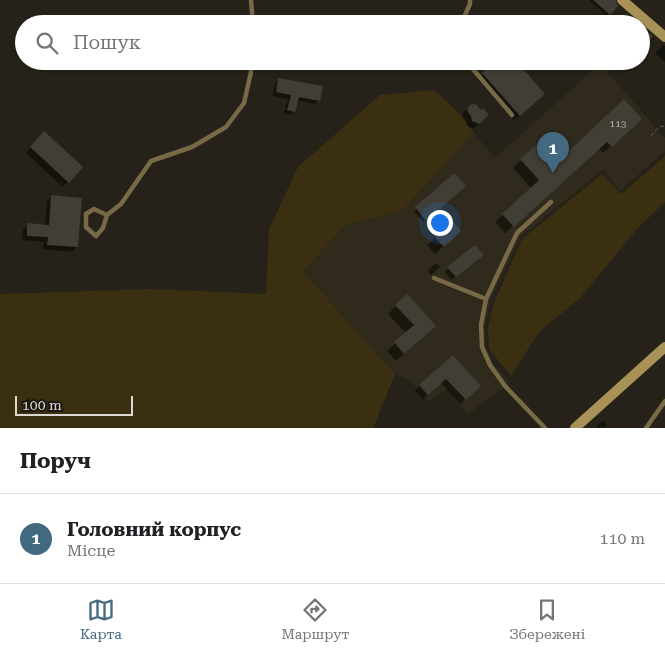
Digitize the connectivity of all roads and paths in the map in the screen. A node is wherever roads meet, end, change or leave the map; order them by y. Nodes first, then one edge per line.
1 (251, 0) edge
2 (470, 0) edge
3 (622, 0) edge
4 (252, 15) edge
5 (465, 15) edge
6 (639, 15) edge
7 (650, 24) edge
8 (665, 37) edge
9 (251, 70) edge
10 (474, 70) edge
11 (512, 115) dead end
12 (665, 126) edge
13 (651, 136) dead end
14 (552, 202) dead end
15 (108, 215) junction
16 (434, 278) dead end
17 (486, 299) junction
18 (665, 347) edge
19 (665, 402) edge
20 (545, 428) edge
21 (575, 428) edge
22 (646, 428) edge

1 - 4 lane
2 - 5 lane
3 - 6 main road
7 - 8 main road
9 - 15 lane
10 - 11 lane
12 - 13 path
14 - 17 lane
15 - 15 lane
16 - 17 lane
17 - 20 lane
18 - 21 main road
19 - 22 lane

